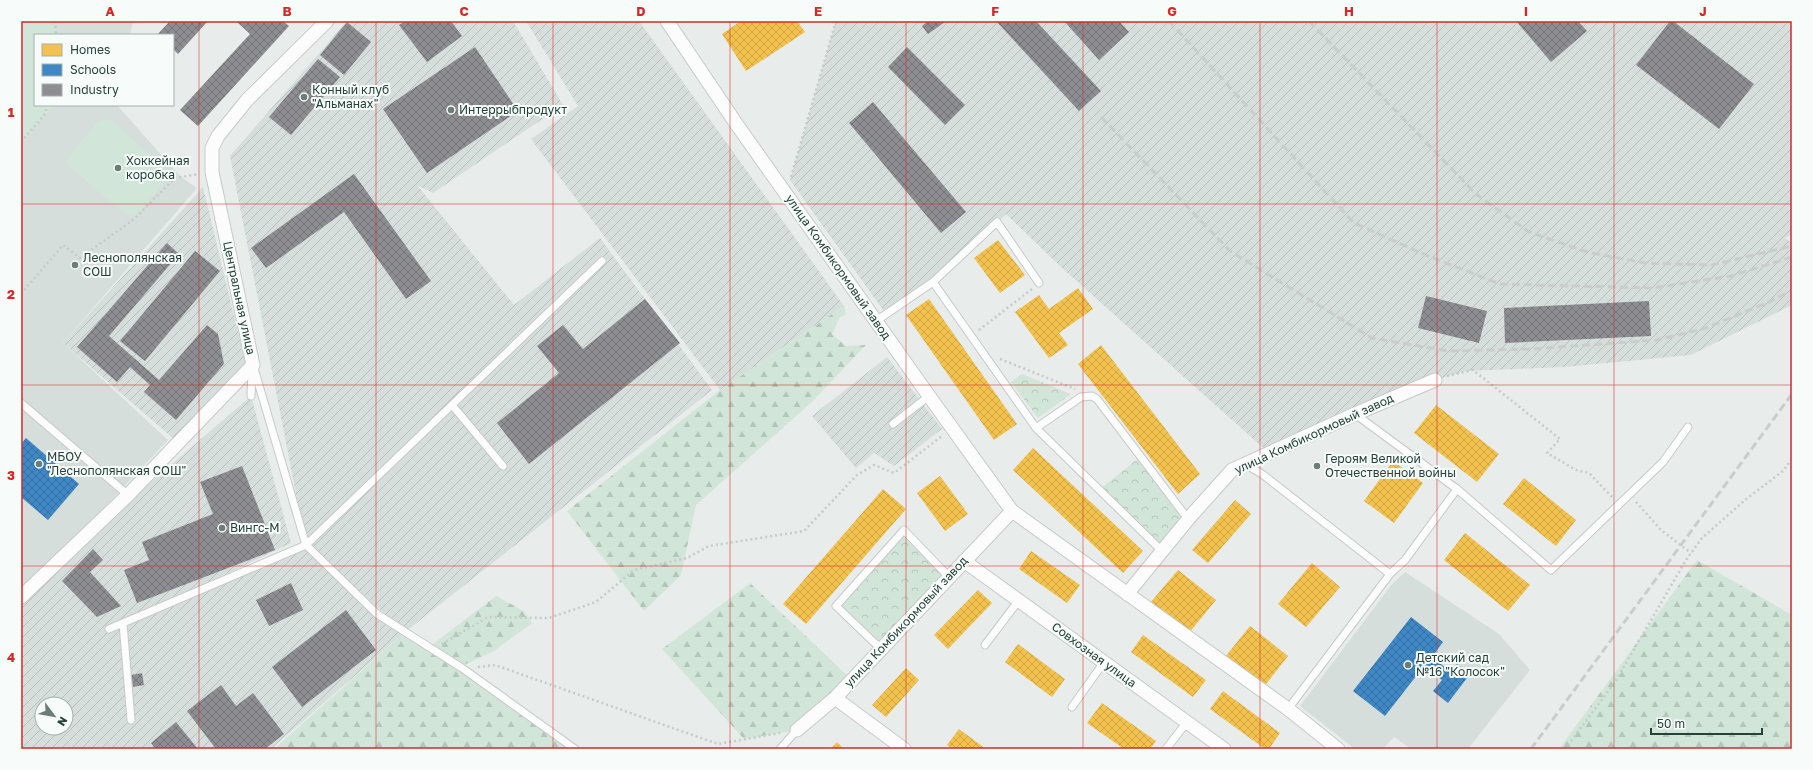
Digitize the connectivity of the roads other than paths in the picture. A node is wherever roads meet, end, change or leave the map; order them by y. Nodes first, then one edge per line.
1 (328, 21) edge
2 (667, 21) edge
3 (602, 261) dead end
4 (933, 282) junction
5 (1039, 283) road end
6 (876, 322) junction
7 (253, 365) junction
8 (1435, 380) road end
9 (251, 396) dead end
10 (929, 396) junction
11 (21, 403) edge
12 (452, 405) junction
13 (1355, 414) junction
14 (893, 424) dead end
15 (1688, 427) dead end
16 (1036, 428) junction
17 (503, 466) dead end
18 (1241, 466) junction
19 (1457, 489) junction
20 (128, 495) junction
21 (1012, 511) junction
22 (1188, 518) junction
23 (306, 545) junction
24 (1162, 551) junction
25 (964, 561) junction
26 (1390, 574) junction
27 (949, 576) junction
28 (1127, 594) junction
29 (21, 598) edge
30 (1019, 600) junction
31 (123, 624) junction
32 (109, 630) dead end
33 (985, 645) dead end
34 (880, 649) junction
35 (1104, 662) junction
36 (835, 698) junction
37 (1072, 707) dead end
38 (1288, 709) junction
39 (131, 720) dead end
40 (1187, 722) junction
41 (797, 730) joint
42 (575, 749) edge
43 (780, 749) edge
44 (904, 749) edge
45 (1166, 749) edge
46 (1224, 749) edge
47 (1337, 749) edge

1 - 7 street, Центральная улица
2 - 6 street, улица Комбикормовый завод
3 - 12 lane
4 - 5 lane
4 - 6 lane
4 - 16 lane
6 - 10 street, улица Комбикормовый завод
7 - 9 lane
7 - 20 street, Центральная улица
7 - 23 lane
8 - 13 street, улица Комбикормовый завод
10 - 14 lane
10 - 21 street, улица Комбикормовый завод
11 - 20 lane
12 - 17 lane
12 - 23 lane
13 - 18 street, улица Комбикормовый завод
13 - 19 lane
15 - 19 lane
16 - 22 lane
16 - 24 lane
18 - 22 street, улица Комбикормовый завод
18 - 26 lane
19 - 26 lane
20 - 29 street, Центральная улица
21 - 25 street, улица Комбикормовый завод
21 - 28 street, улица Комбикормовый завод
22 - 24 street, улица Комбикормовый завод
23 - 31 lane
23 - 42 lane
24 - 28 street, улица Комбикормовый завод
25 - 27 street, улица Комбикормовый завод
25 - 30 street, Совхозная улица
26 - 38 lane
27 - 34 street, улица Комбикормовый завод
27 - 34 lane
28 - 38 street, улица Комбикормовый завод
30 - 33 lane
30 - 35 street, Совхозная улица
31 - 32 lane
31 - 39 lane
34 - 36 street, улица Комбикормовый завод
35 - 37 lane
35 - 40 street, Совхозная улица
36 - 41 street, улица Комбикормовый завод
36 - 44 street
38 - 47 street, улица Комбикормовый завод
40 - 45 lane
40 - 46 street, Совхозная улица
41 - 43 lane

